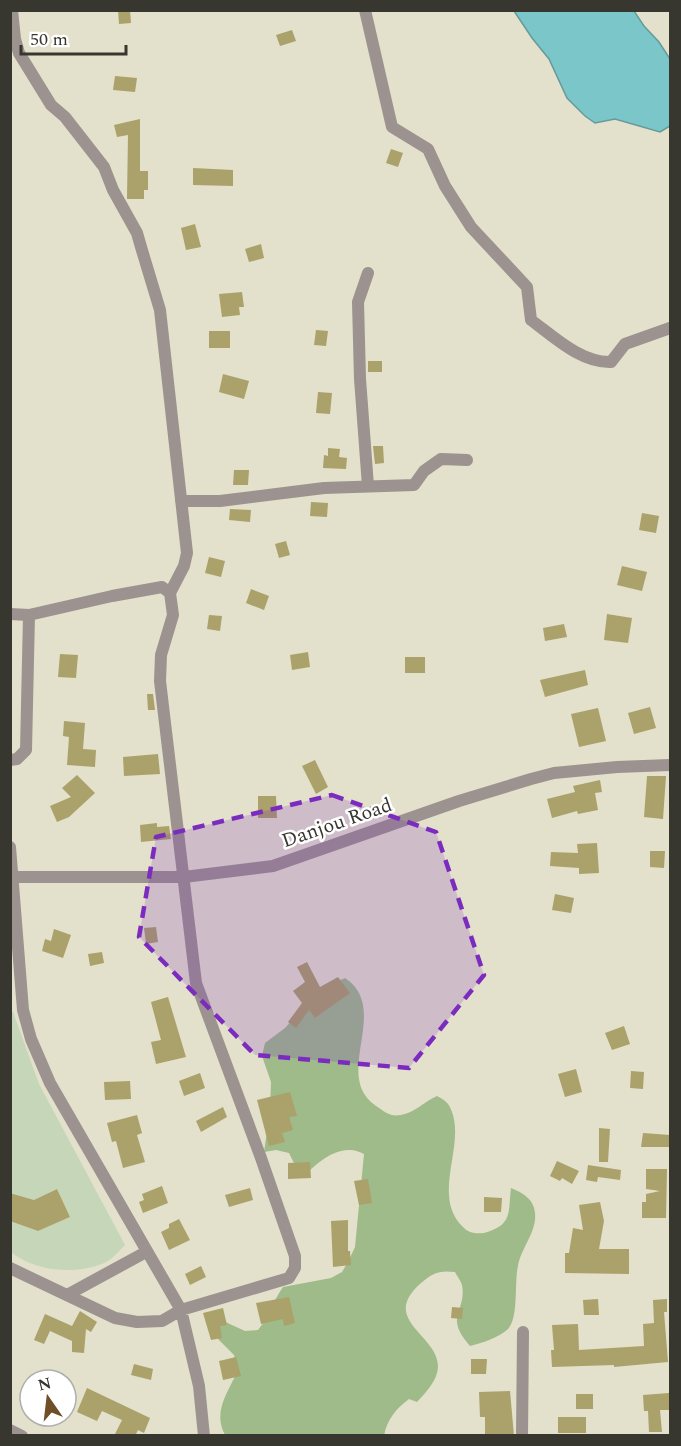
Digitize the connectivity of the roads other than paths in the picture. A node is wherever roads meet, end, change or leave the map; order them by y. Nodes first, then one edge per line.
1 (12, 10) edge
2 (365, 10) edge
3 (368, 273) dead end
4 (670, 328) edge
5 (467, 460) dead end
6 (368, 486) junction
7 (181, 501) junction
8 (170, 593) junction
9 (10, 614) edge
10 (29, 615) junction
11 (10, 760) edge
12 (670, 765) edge
13 (10, 847) edge
14 (12, 877) edge
15 (184, 877) junction
16 (146, 1252) junction
17 (10, 1268) edge
18 (67, 1295) junction
19 (182, 1310) junction
20 (523, 1332) dead end
21 (10, 1430) edge
22 (22, 1436) edge
23 (204, 1436) edge
24 (522, 1436) edge

1 - 7 street
2 - 4 street
3 - 6 street
5 - 6 street
6 - 7 street
7 - 8 street
8 - 10 street
8 - 15 street
9 - 10 street
10 - 11 street
12 - 15 street, Danjou Road
13 - 14 street
14 - 15 street, Danjou Road
14 - 16 street
15 - 19 street
16 - 18 street
16 - 19 street
17 - 18 street
18 - 19 street
19 - 23 street
20 - 24 street
21 - 22 street

